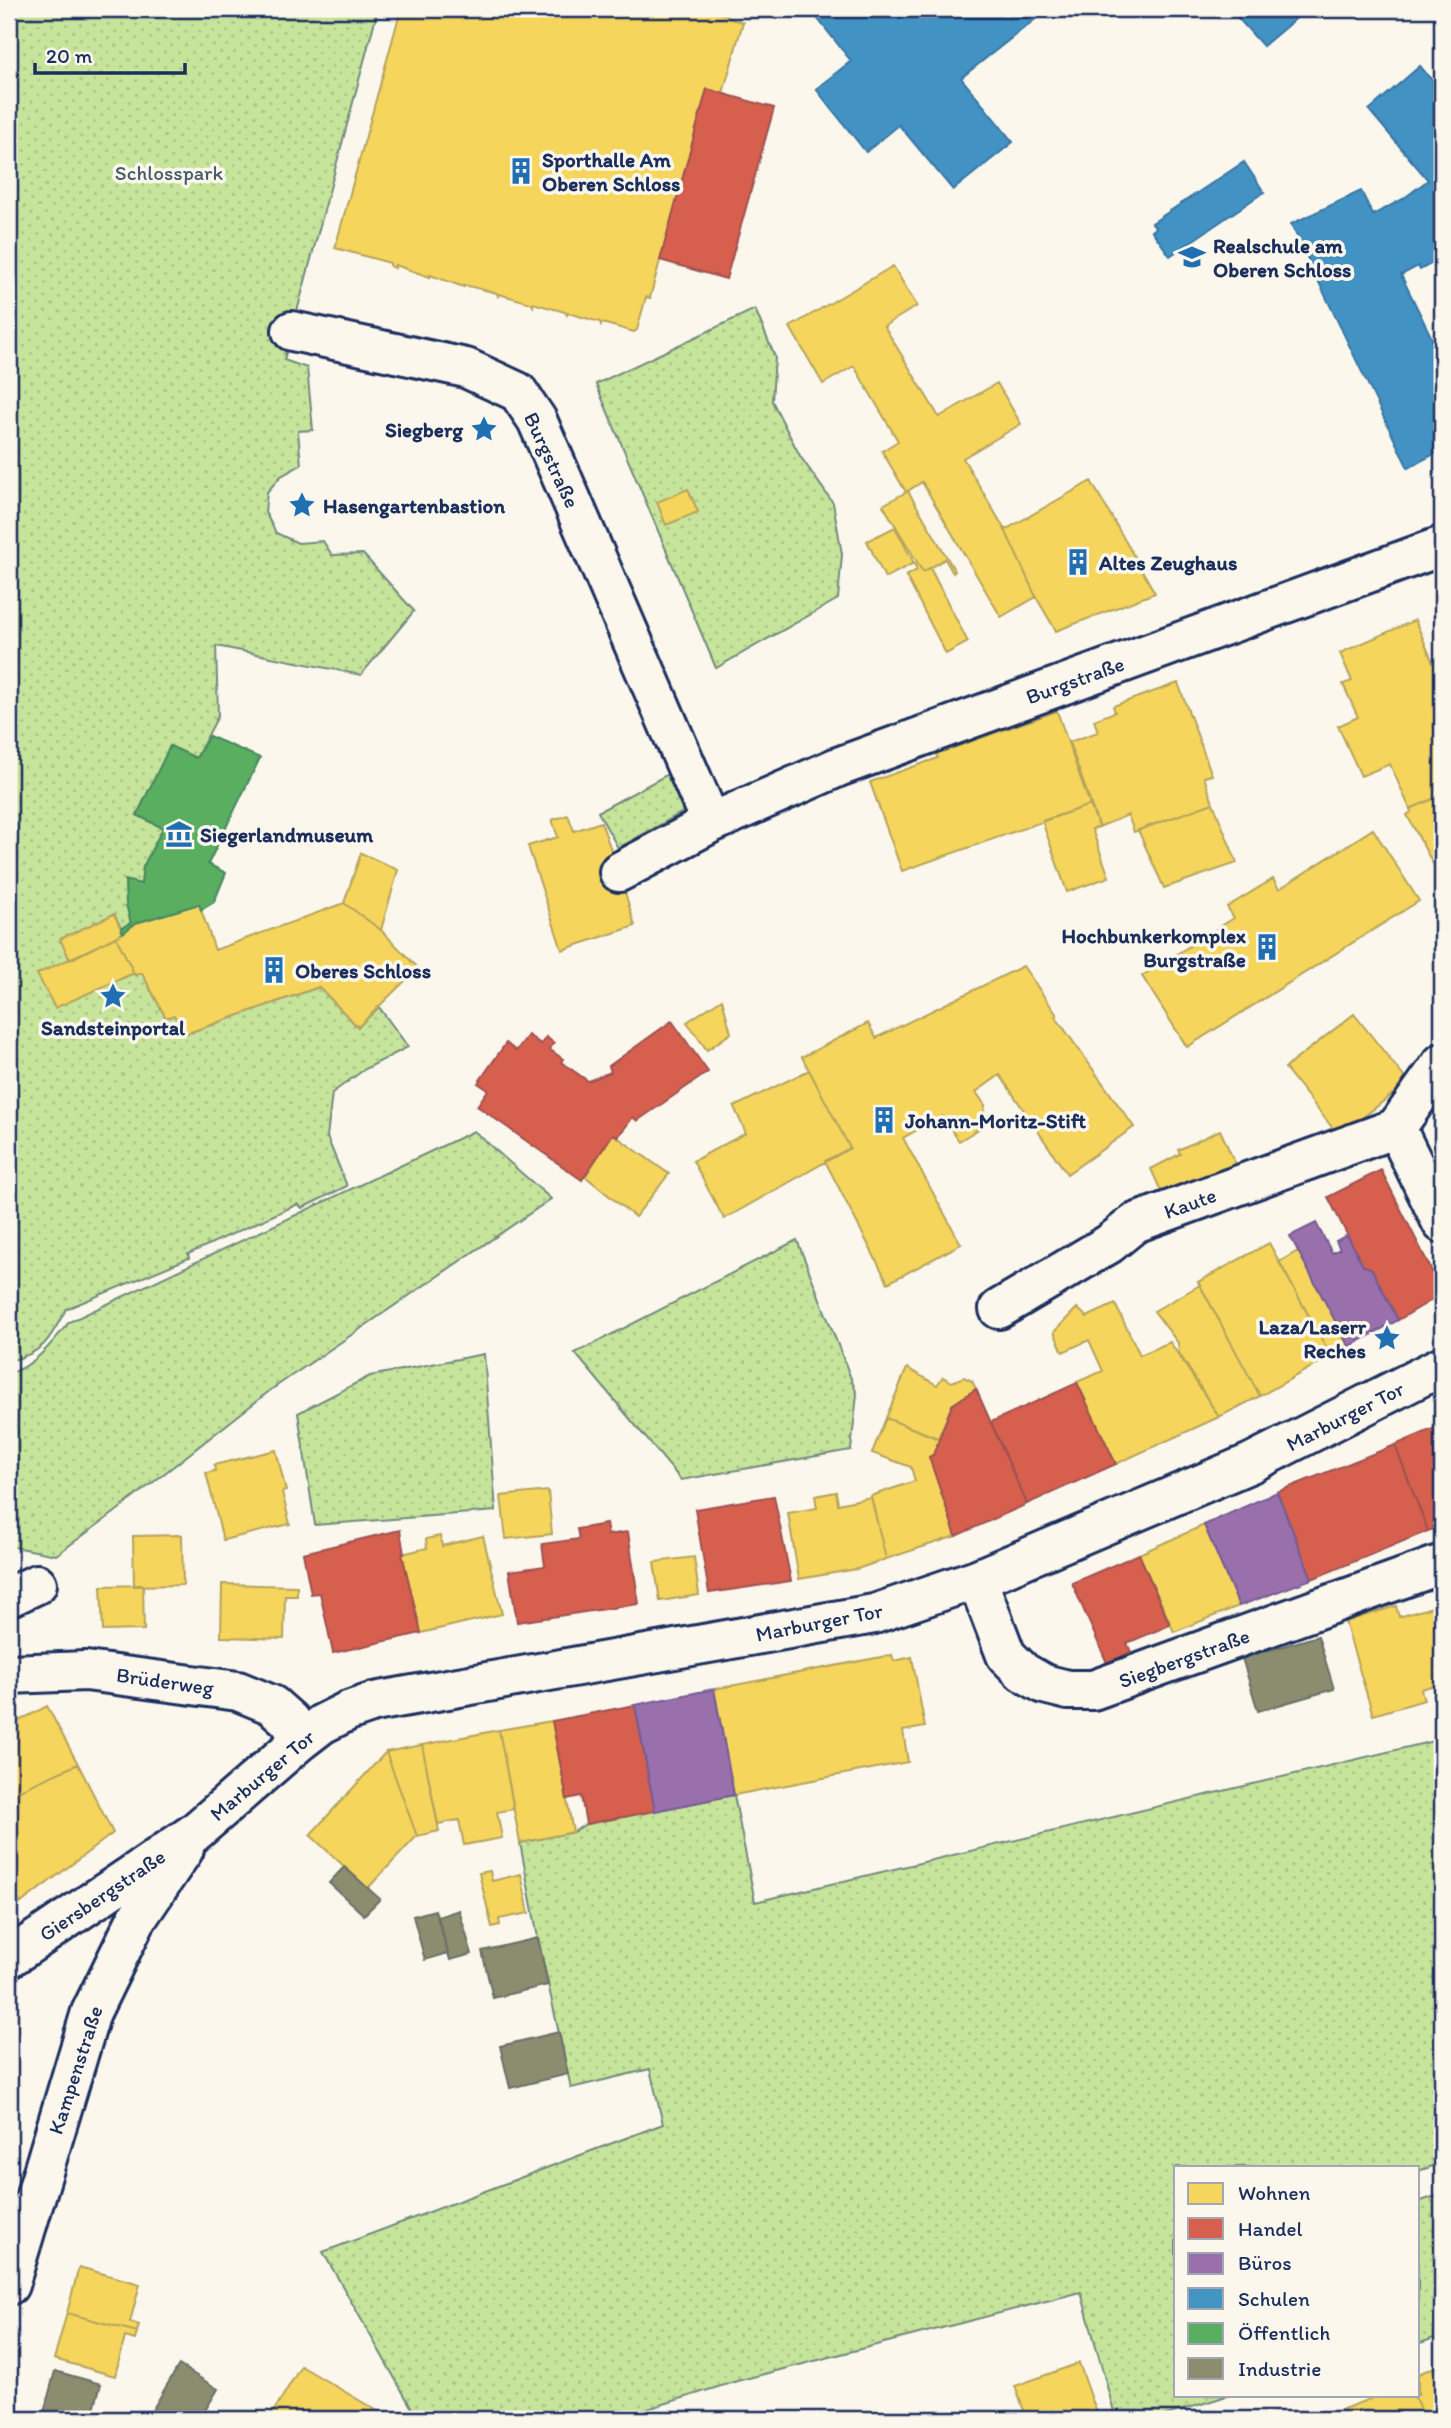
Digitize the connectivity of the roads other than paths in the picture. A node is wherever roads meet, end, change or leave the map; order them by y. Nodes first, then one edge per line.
1 (292, 331) dead end
2 (1442, 546) edge
3 (711, 823) junction
4 (620, 872) dead end
5 (1442, 1063) edge
6 (1396, 1128) junction
7 (1442, 1223) edge
8 (999, 1309) dead end
9 (1442, 1366) edge
10 (1442, 1564) edge
11 (977, 1579) junction
12 (9, 1674) edge
13 (300, 1741) junction
14 (194, 1833) junction
15 (9, 1958) edge
16 (9, 2285) edge

1 - 3 street, Burgstraße
2 - 3 street, Burgstraße
3 - 4 street, Burgstraße
5 - 6 street
6 - 7 street
6 - 8 street, Kaute
9 - 11 street, Marburger Tor
10 - 11 street, Siegbergstraße
11 - 13 street, Marburger Tor
12 - 13 street, Brüderweg
13 - 14 street, Marburger Tor
14 - 15 street, Giersbergstraße
14 - 16 street, Kampenstraße

